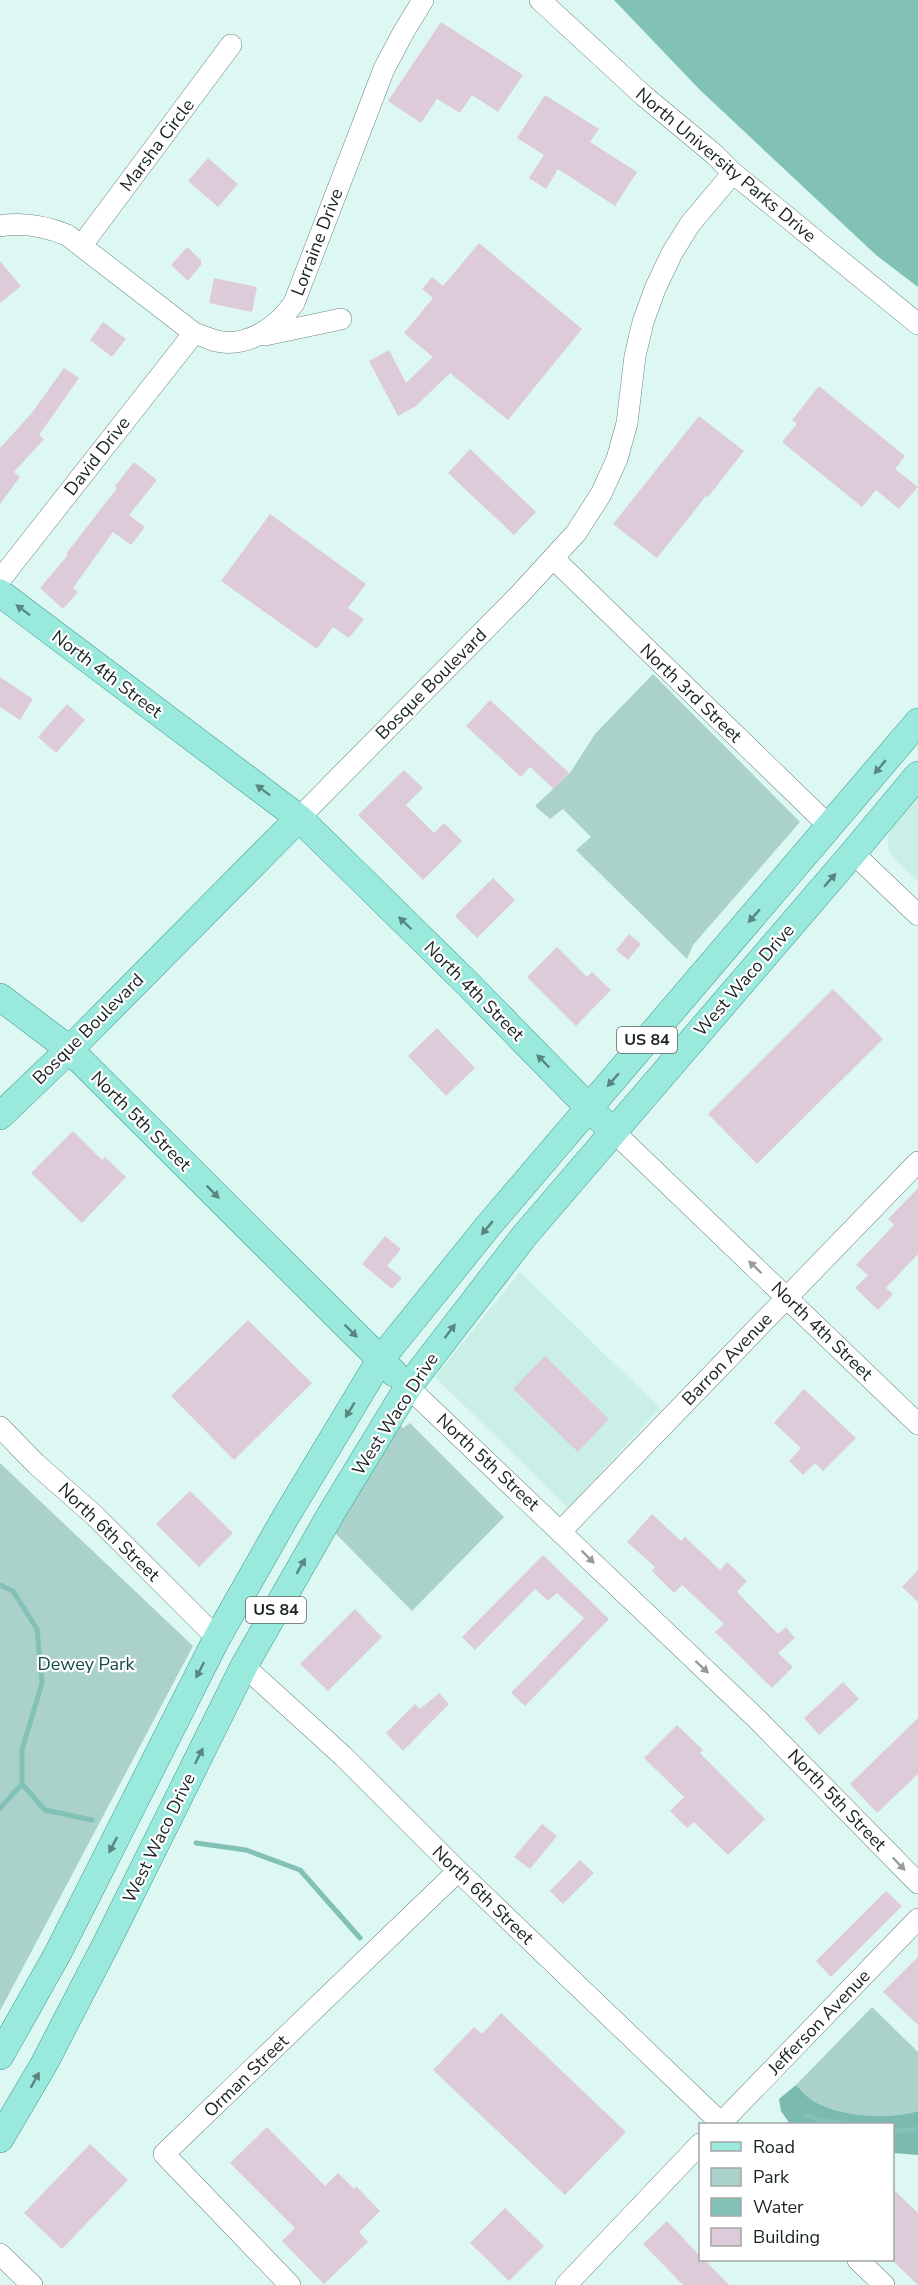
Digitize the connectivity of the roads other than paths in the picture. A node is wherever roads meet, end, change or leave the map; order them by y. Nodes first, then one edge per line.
1 (423, 0) edge
2 (540, 0) edge
3 (231, 45) dead end
4 (733, 173) junction
5 (0, 226) edge
6 (82, 245) junction
7 (341, 319) dead end
8 (918, 324) edge
9 (194, 333) junction
10 (248, 339) junction
11 (553, 558) junction
12 (0, 580) edge
13 (0, 593) edge
14 (918, 722) edge
15 (918, 775) edge
16 (299, 818) junction
17 (830, 827) junction
18 (854, 853) junction
19 (918, 915) edge
20 (0, 998) edge
21 (69, 1049) junction
22 (589, 1108) junction
23 (0, 1116) edge
24 (614, 1132) junction
25 (918, 1162) edge
26 (787, 1297) junction
27 (380, 1360) junction
28 (408, 1387) junction
29 (918, 1424) edge
30 (0, 1427) edge
31 (561, 1531) junction
32 (217, 1638) junction
33 (244, 1666) junction
34 (458, 1871) junction
35 (918, 1883) edge
36 (918, 1919) edge
37 (0, 2056) edge
38 (720, 2123) edge
39 (722, 2123) edge
40 (0, 2139) edge
41 (699, 2145) edge
42 (0, 2254) edge
43 (860, 2261) edge
44 (32, 2285) edge
45 (290, 2285) edge
46 (566, 2285) edge
47 (884, 2285) edge

1 - 10 street, Lorraine Drive
2 - 4 street, North University Parks Drive
3 - 6 street, Marsha Circle
4 - 8 street, North University Parks Drive
4 - 11 street, Bosque Boulevard
5 - 6 street, Lorraine Drive
6 - 9 street, Lorraine Drive
7 - 10 street
9 - 10 street, Lorraine Drive
9 - 12 street, David Drive
11 - 16 street, Bosque Boulevard
11 - 17 street, North 3rd Street
16 -> 13 main road, North 4th Street
14 -> 17 main road, West Waco Drive / US 84
15 - 18 main road, West Waco Drive / US 84
16 - 21 main road, Bosque Boulevard
22 -> 16 main road, North 4th Street
17 -> 22 main road, West Waco Drive / US 84
18 - 19 street
24 -> 18 main road, West Waco Drive / US 84
20 - 21 main road, North 5th Street
21 - 23 main road, Bosque Boulevard
21 -> 27 main road, North 5th Street
22 - 24 main road, North 4th Street
22 -> 27 main road, West Waco Drive / US 84
26 -> 24 street, North 4th Street
28 -> 24 main road, West Waco Drive / US 84
25 - 26 street, Barron Avenue
26 - 29 street, North 4th Street
26 - 31 street, Barron Avenue
27 - 28 main road, North 5th Street
27 -> 32 main road, West Waco Drive / US 84
28 - 31 street, North 5th Street
33 -> 28 main road, West Waco Drive / US 84
30 - 32 street, North 6th Street
31 -> 35 street, North 5th Street
32 -> 37 main road, West Waco Drive / US 84
33 - 34 street, North 6th Street
40 -> 33 main road, West Waco Drive / US 84
34 - 38 street, North 6th Street
34 - 45 street, Orman Street
36 - 39 street, Jefferson Avenue
41 - 46 street
42 - 44 street
43 - 47 street

